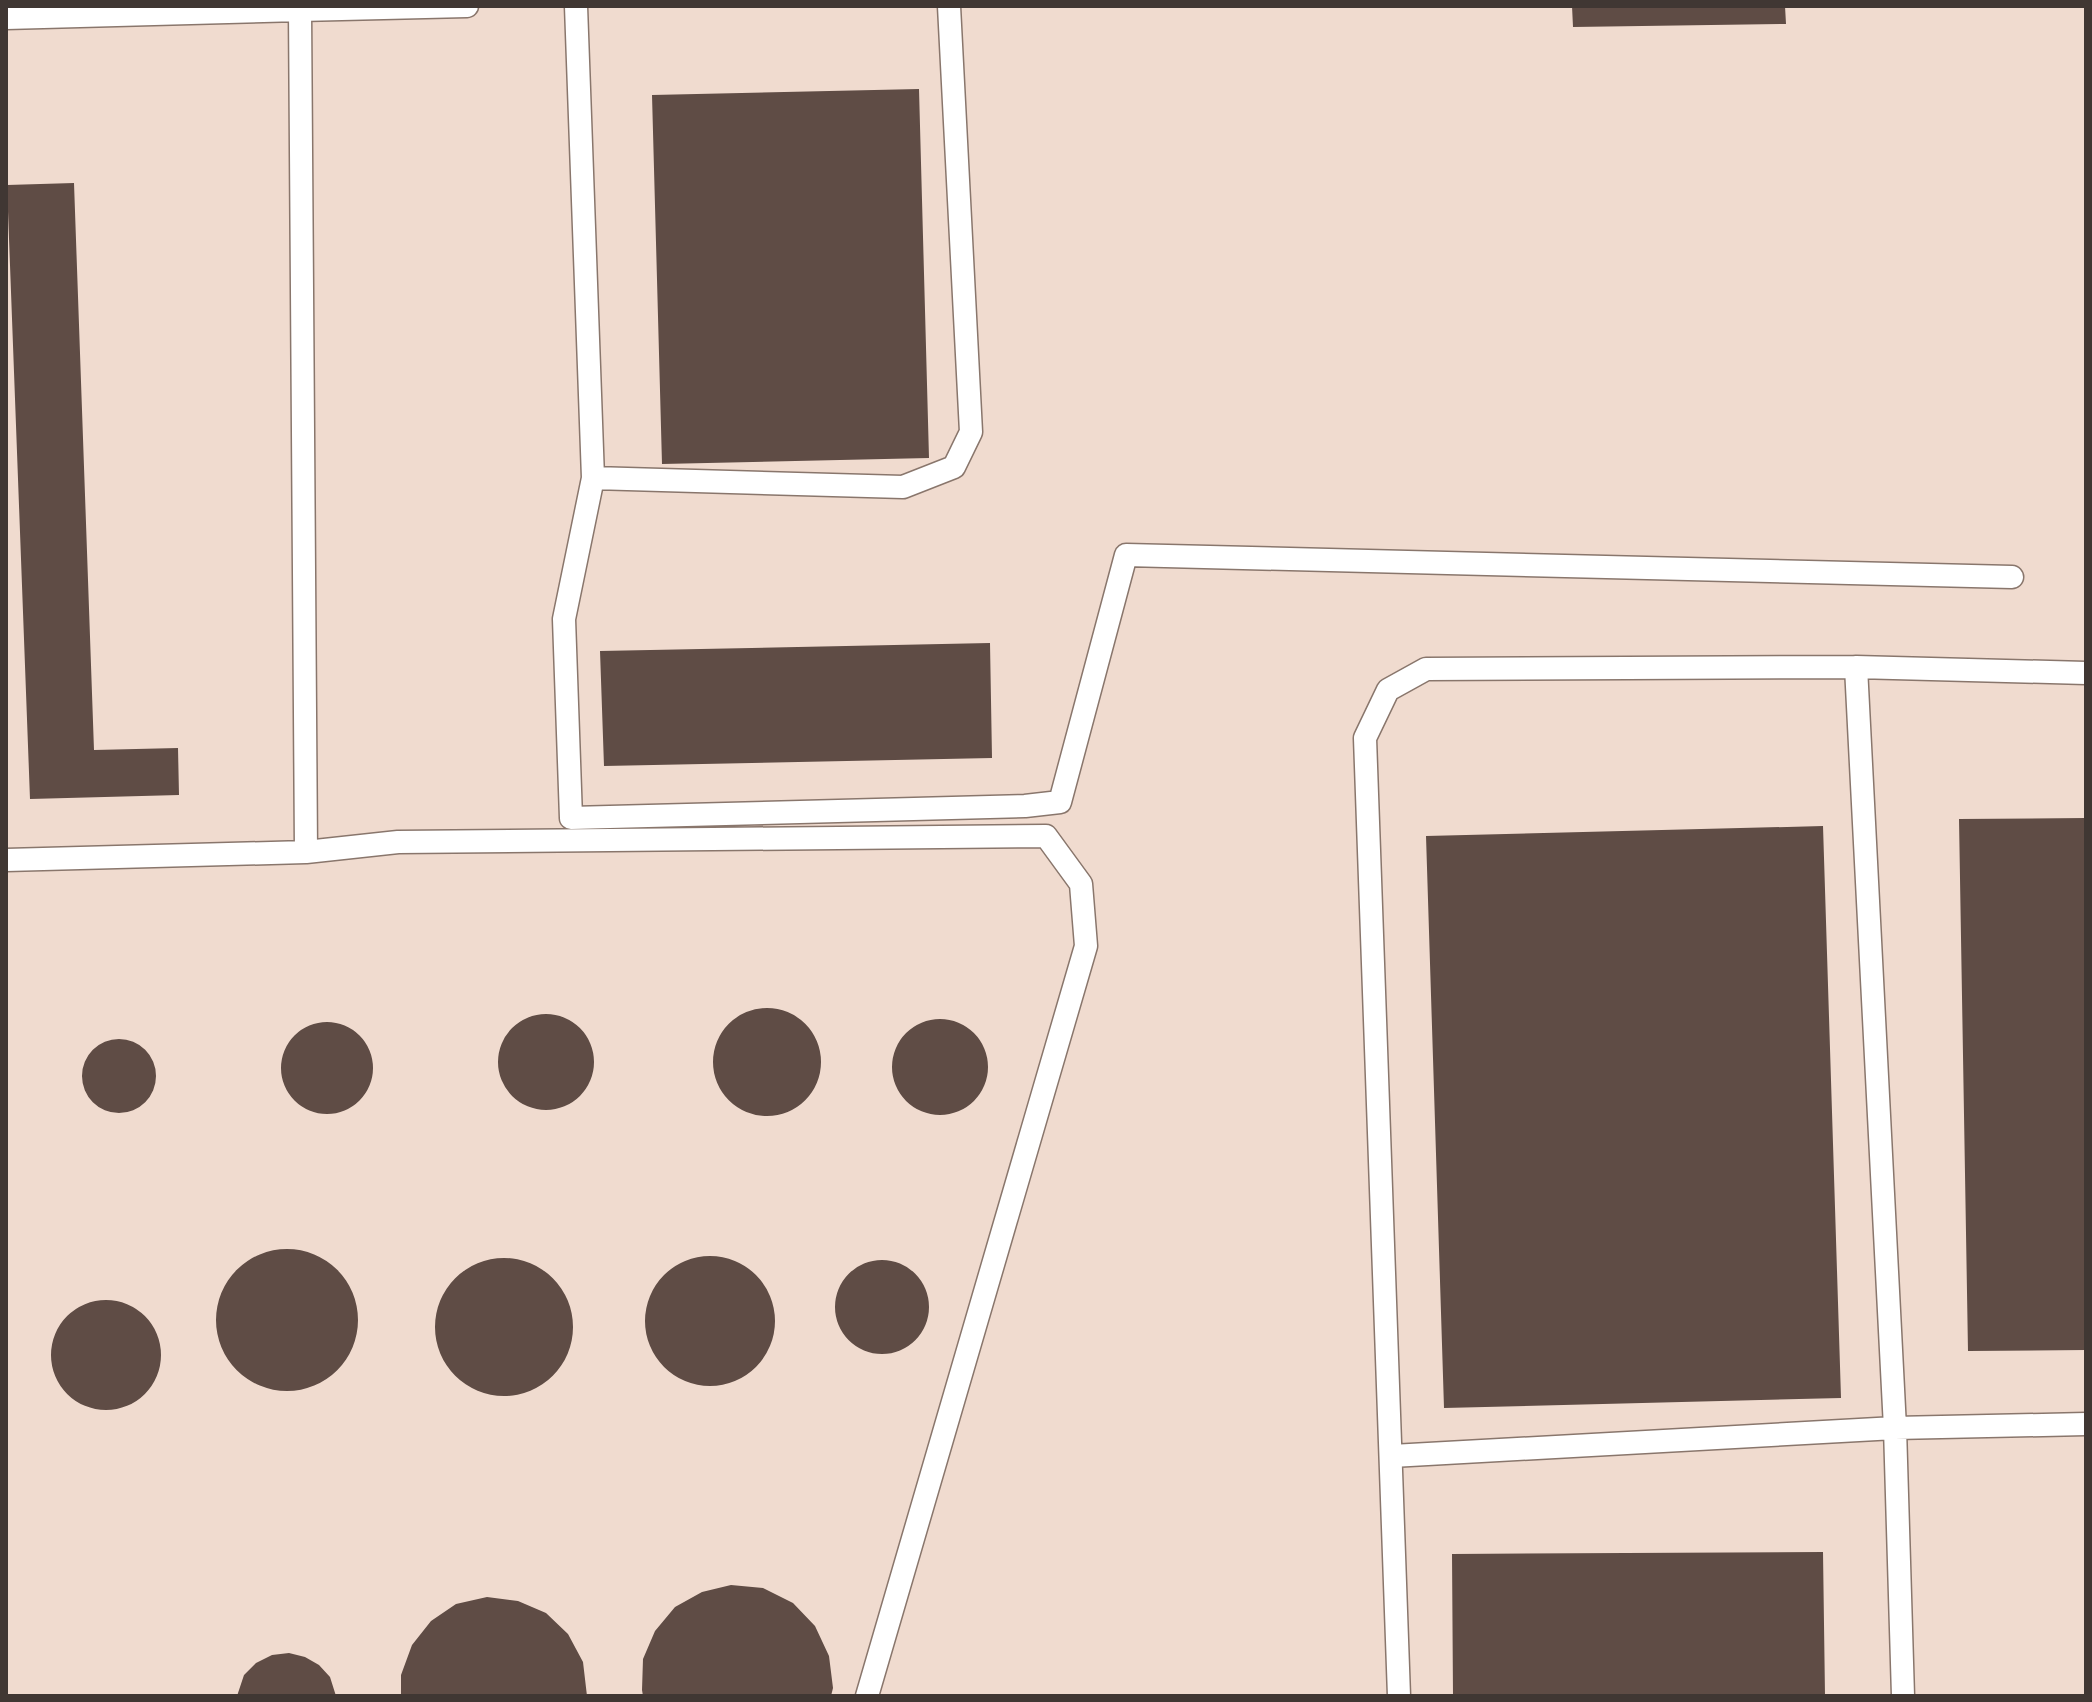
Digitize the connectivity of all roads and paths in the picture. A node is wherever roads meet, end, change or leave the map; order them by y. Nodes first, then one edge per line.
1 (467, 6) edge
2 (576, 6) edge
3 (949, 6) edge
4 (300, 10) junction
5 (6, 18) edge
6 (593, 478) junction
7 (2012, 577) dead end
8 (1856, 667) junction
9 (2086, 673) edge
10 (306, 852) junction
11 (6, 860) edge
12 (2086, 1424) edge
13 (1895, 1428) junction
14 (1392, 1456) junction
15 (867, 1696) edge
16 (1399, 1696) edge
17 (1903, 1696) edge

1 - 4 lane
2 - 6 lane
3 - 6 lane
4 - 5 lane
4 - 10 lane
6 - 7 lane
8 - 9 lane
8 - 13 lane
8 - 14 lane
10 - 11 lane
10 - 15 lane
12 - 13 lane
13 - 14 lane
13 - 17 lane
14 - 16 lane

